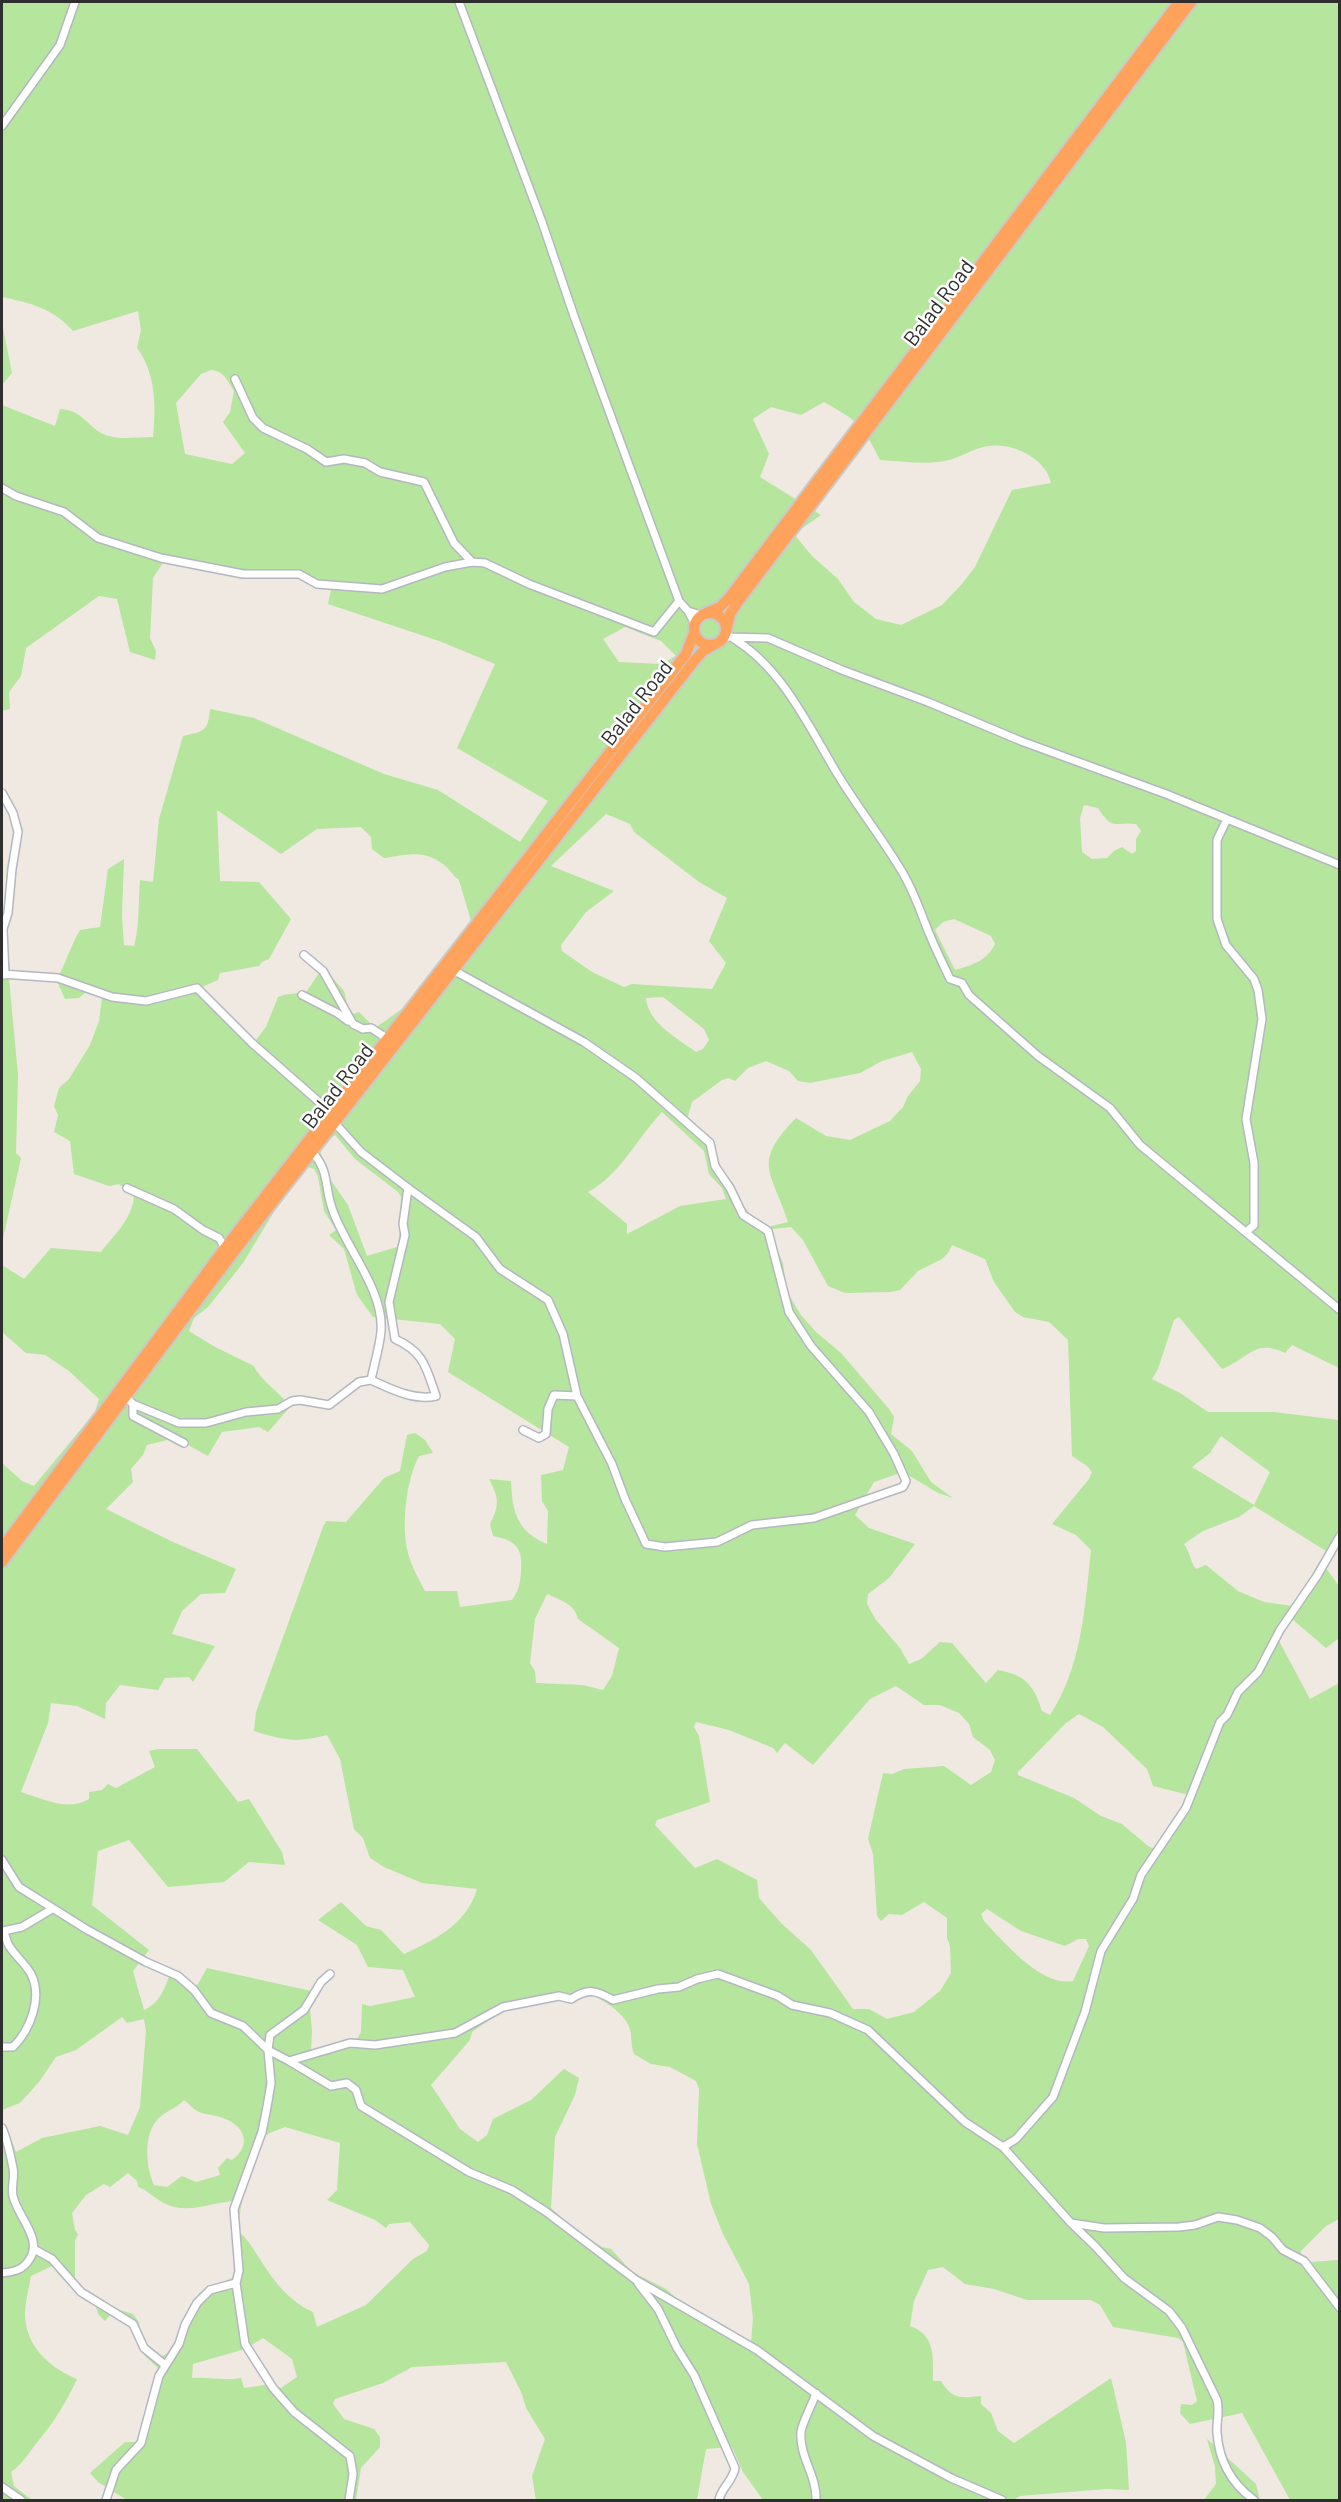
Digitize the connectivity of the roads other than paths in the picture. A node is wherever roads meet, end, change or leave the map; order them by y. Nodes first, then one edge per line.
1 (75, 2) edge
2 (459, 2) edge
3 (1179, 2) edge
4 (1191, 2) edge
5 (2, 126) edge
6 (235, 379) dead end
7 (2, 488) edge
8 (472, 562) junction
9 (679, 601) junction
10 (699, 621) junction
11 (724, 638) junction
12 (2, 793) edge
13 (1227, 819) junction
14 (1340, 865) edge
15 (304, 955) dead end
16 (453, 970) junction
17 (3, 974) edge
18 (302, 995) dead end
19 (353, 1024) junction
20 (388, 1039) junction
21 (332, 1110) junction
22 (334, 1122) junction
23 (312, 1152) junction
24 (127, 1188) dead end
25 (408, 1188) junction
26 (1246, 1232) junction
27 (225, 1248) junction
28 (1340, 1310) edge
29 (371, 1380) junction
30 (577, 1396) junction
31 (125, 1397) junction
32 (523, 1430) dead end
33 (184, 1443) dead end
34 (1340, 1536) edge
35 (2, 1548) edge
36 (2, 1562) edge
37 (2, 1860) edge
38 (52, 1909) junction
39 (330, 1974) dead end
40 (2, 2047) edge
41 (268, 2050) junction
42 (289, 2061) junction
43 (2, 2128) edge
44 (1003, 2147) junction
45 (1071, 2223) junction
46 (33, 2249) junction
47 (2, 2273) edge
48 (636, 2280) junction
49 (236, 2283) junction
50 (1340, 2307) edge
51 (165, 2365) junction
52 (816, 2393) junction
53 (2, 2487) edge
54 (21, 2500) edge
55 (106, 2500) edge
56 (350, 2500) edge
57 (719, 2500) edge
58 (816, 2500) edge
59 (1002, 2500) edge
60 (1254, 2500) edge

1 - 5 street
2 - 9 street
3 - 10 highway, Balad Road
4 - 11 highway, Balad Road
6 - 8 street
7 - 8 street
8 - 9 street
9 - 10 street
10 - 11 highway
10 - 11 highway
10 - 20 highway, Balad Road
11 - 13 street
11 - 16 highway, Balad Road
11 - 26 street
12 - 17 street
13 - 14 street
13 - 26 street
15 - 19 street
16 - 22 highway, Balad Road
16 - 30 street
17 - 21 street
18 - 19 street
19 - 20 street
20 - 21 highway, Balad Road
21 - 27 highway, Balad Road
22 - 23 highway, Balad Road
22 - 25 street
23 - 29 street
23 - 31 highway, Balad Road
24 - 27 street
25 - 29 street
25 - 30 street
26 - 28 street
27 - 31 highway, Balad Road
29 - 31 street
30 - 32 street
31 - 33 street
31 - 35 highway, Balad Road
31 - 36 highway, Balad Road
34 - 44 street
37 - 38 street
38 - 40 street
38 - 41 street
39 - 41 street
41 - 42 street
41 - 49 street
42 - 44 street
42 - 48 street
43 - 46 street
44 - 45 street
45 - 50 street
45 - 60 street
46 - 47 street
46 - 51 street
48 - 52 street
48 - 57 street
49 - 51 street
49 - 56 street
51 - 55 street
52 - 58 street
52 - 59 street
53 - 54 street

